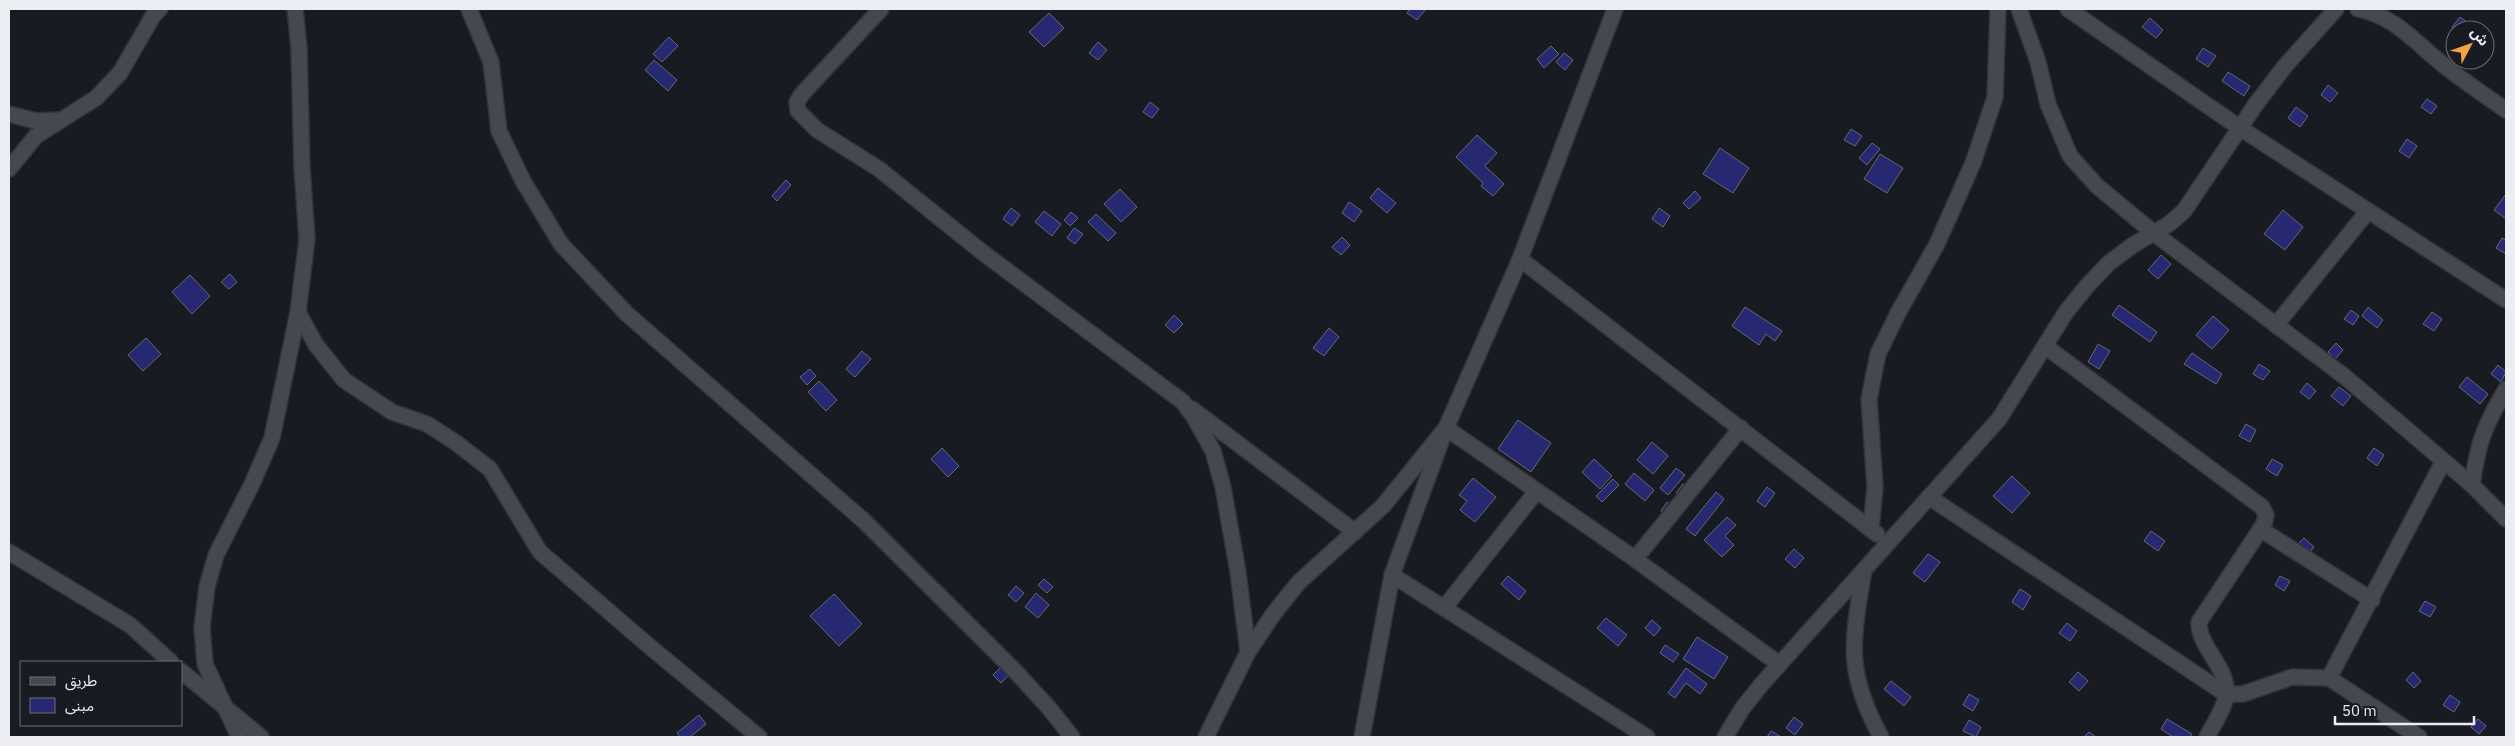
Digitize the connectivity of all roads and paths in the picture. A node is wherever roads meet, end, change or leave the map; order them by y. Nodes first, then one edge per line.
1 (160, 9) edge
2 (295, 9) edge
3 (469, 9) edge
4 (880, 9) edge
5 (1615, 9) edge
6 (1998, 9) edge
7 (2020, 9) edge
8 (2068, 9) edge
9 (2336, 9) edge
10 (2358, 9) edge
11 (2506, 110) edge
12 (9, 114) edge
13 (64, 120) junction
14 (2240, 128) junction
15 (9, 169) edge
16 (2368, 210) junction
17 (2155, 234) junction
18 (1520, 259) junction
19 (2506, 300) edge
20 (298, 312) junction
21 (2276, 325) junction
22 (2045, 346) junction
23 (2506, 390) edge
24 (1183, 402) junction
25 (1446, 428) junction
26 (1740, 428) junction
27 (2443, 462) junction
28 (2472, 485) junction
29 (1536, 492) junction
30 (1929, 498) junction
31 (2506, 519) edge
32 (1871, 529) junction
33 (2260, 529) junction
34 (1355, 532) junction
35 (1888, 542) junction
36 (9, 552) edge
37 (1634, 559) junction
38 (1864, 570) junction
39 (1392, 575) junction
40 (2372, 600) junction
41 (1444, 608) junction
42 (1248, 652) junction
43 (171, 661) edge
44 (1779, 664) junction
45 (182, 672) edge
46 (2330, 678) junction
47 (2226, 694) junction
48 (225, 708) junction
49 (239, 737) edge
50 (261, 737) edge
51 (759, 737) edge
52 (1072, 737) edge
53 (1206, 737) edge
54 (1362, 737) edge
55 (1647, 737) edge
56 (1725, 737) edge
57 (1881, 737) edge
58 (2207, 737) edge
59 (2419, 737) edge

1 - 13 street
2 - 20 street
3 - 52 street
4 - 24 street
5 - 18 street
6 - 32 street
7 - 17 street
8 - 14 street
9 - 14 street
10 - 11 street
12 - 13 street
13 - 15 street
14 - 16 street
14 - 17 street
16 - 19 street
16 - 21 street
17 - 21 street
17 - 22 street
18 - 25 street
18 - 26 street
20 - 48 street
20 - 51 street
21 - 27 street
22 - 30 street
22 - 33 street
23 - 28 street
24 - 34 street
24 - 42 street
25 - 29 street
25 - 34 street
25 - 39 street
26 - 32 street
26 - 37 street
27 - 28 street
27 - 40 street
28 - 31 street
29 - 37 street
29 - 41 street
30 - 35 street
30 - 47 street
32 - 35 street
33 - 40 street
33 - 47 street
34 - 42 street
35 - 38 street
36 - 43 street
37 - 44 street
38 - 44 street
38 - 57 street
39 - 41 street
39 - 54 street
40 - 46 street
41 - 55 street
42 - 53 street
44 - 56 street
45 - 48 street
46 - 47 street
46 - 59 street
47 - 58 street
48 - 49 street
48 - 50 street

